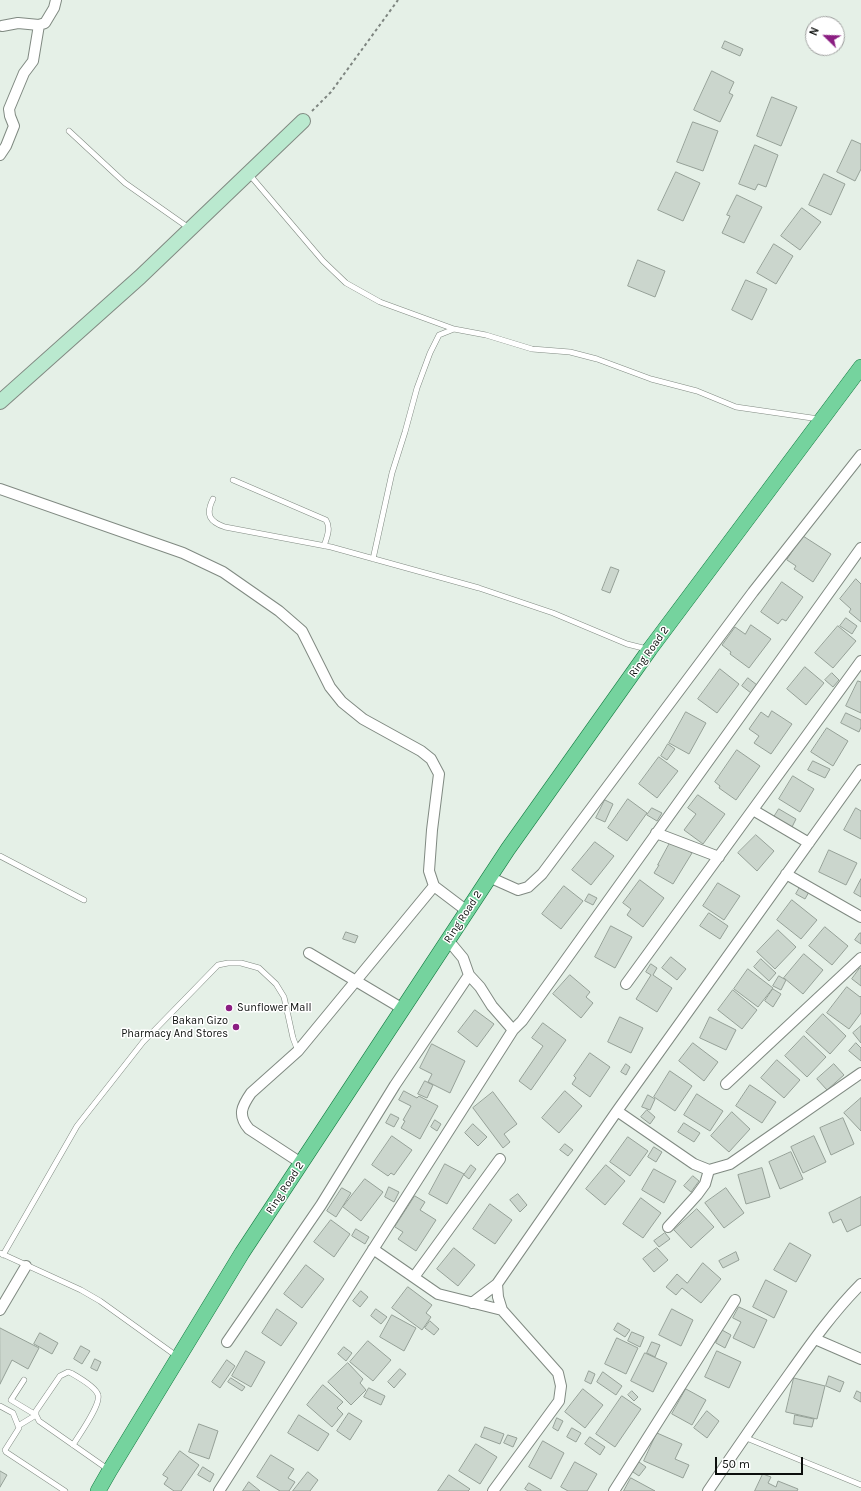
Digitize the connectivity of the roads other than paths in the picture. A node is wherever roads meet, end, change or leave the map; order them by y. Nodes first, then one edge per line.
1 (56, 0) edge
2 (38, 25) junction
3 (2, 26) dead end
4 (303, 121) road end
5 (69, 132) dead end
6 (0, 155) edge
7 (248, 173) junction
8 (190, 228) junction
9 (454, 329) junction
10 (861, 367) edge
11 (0, 402) edge
12 (821, 419) junction
13 (861, 455) edge
14 (233, 480) dead end
15 (0, 489) edge
16 (213, 499) dead end
17 (324, 546) junction
18 (861, 548) edge
19 (373, 559) junction
20 (650, 649) junction
21 (861, 661) edge
22 (859, 776) edge
23 (753, 810) junction
24 (656, 833) junction
25 (809, 843) junction
26 (0, 856) edge
27 (718, 857) junction
28 (786, 874) junction
29 (489, 877) junction
30 (434, 886) junction
31 (84, 900) dead end
32 (467, 911) junction
33 (861, 917) edge
34 (448, 940) junction
35 (309, 953) dead end
36 (861, 958) edge
37 (469, 975) junction
38 (356, 980) junction
39 (626, 984) dead end
40 (402, 1009) junction
41 (513, 1030) junction
42 (298, 1051) junction
43 (861, 1073) edge
44 (726, 1084) dead end
45 (617, 1111) junction
46 (500, 1159) dead end
47 (301, 1163) junction
48 (709, 1170) junction
49 (668, 1227) dead end
50 (373, 1249) junction
51 (2, 1254) edge
52 (26, 1266) junction
53 (414, 1277) junction
54 (497, 1284) junction
55 (861, 1284) edge
56 (735, 1300) dead end
57 (472, 1303) junction
58 (0, 1310) edge
59 (502, 1310) junction
60 (815, 1339) junction
61 (226, 1342) dead end
62 (178, 1358) junction
63 (861, 1359) edge
64 (24, 1380) dead end
65 (0, 1406) edge
66 (36, 1415) junction
67 (18, 1426) junction
68 (744, 1438) junction
69 (73, 1445) junction
70 (110, 1470) junction
71 (861, 1486) edge
72 (65, 1491) edge
73 (98, 1491) edge
74 (219, 1491) edge
75 (493, 1491) edge
76 (614, 1491) edge
77 (708, 1491) edge

1 - 2 street
2 - 3 street
2 - 6 street
4 - 7 street
5 - 8 lane
7 - 8 street
7 - 9 lane
8 - 11 street
9 - 12 lane
9 - 19 lane
10 - 12 main road, Ring Road 2
12 - 20 main road, Ring Road 2
13 - 29 street
14 - 17 lane
15 - 30 street
16 - 17 lane
17 - 19 lane
18 - 24 street
19 - 20 lane
20 - 29 main road, Ring Road 2
21 - 23 street
22 - 25 street
23 - 25 street
23 - 27 street
24 - 27 street
24 - 41 street
25 - 28 street
26 - 31 lane
27 - 39 street
28 - 33 street
28 - 45 street
29 - 32 main road, Ring Road 2
30 - 32 street
30 - 38 street
32 - 34 main road, Ring Road 2
34 - 37 street
34 - 40 main road, Ring Road 2
35 - 38 street
36 - 44 street
37 - 41 street
37 - 61 street
38 - 40 street
38 - 42 street
40 - 47 main road, Ring Road 2
41 - 50 street
42 - 47 street
42 - 51 lane
43 - 48 street
45 - 48 street
45 - 54 street
46 - 53 street
47 - 62 main road, Ring Road 2
48 - 49 street
50 - 53 street
50 - 74 street
51 - 52 lane
52 - 58 street
52 - 62 lane
53 - 57 street
54 - 57 street
54 - 59 street
55 - 60 street
56 - 76 street
57 - 59 street
59 - 75 street
60 - 63 street
60 - 68 street
62 - 70 main road, Ring Road 2
64 - 66 lane
65 - 67 lane
66 - 67 lane
66 - 69 lane
66 - 69 lane
67 - 72 lane
68 - 71 lane
68 - 77 street
69 - 70 lane
70 - 73 main road, Ring Road 2

